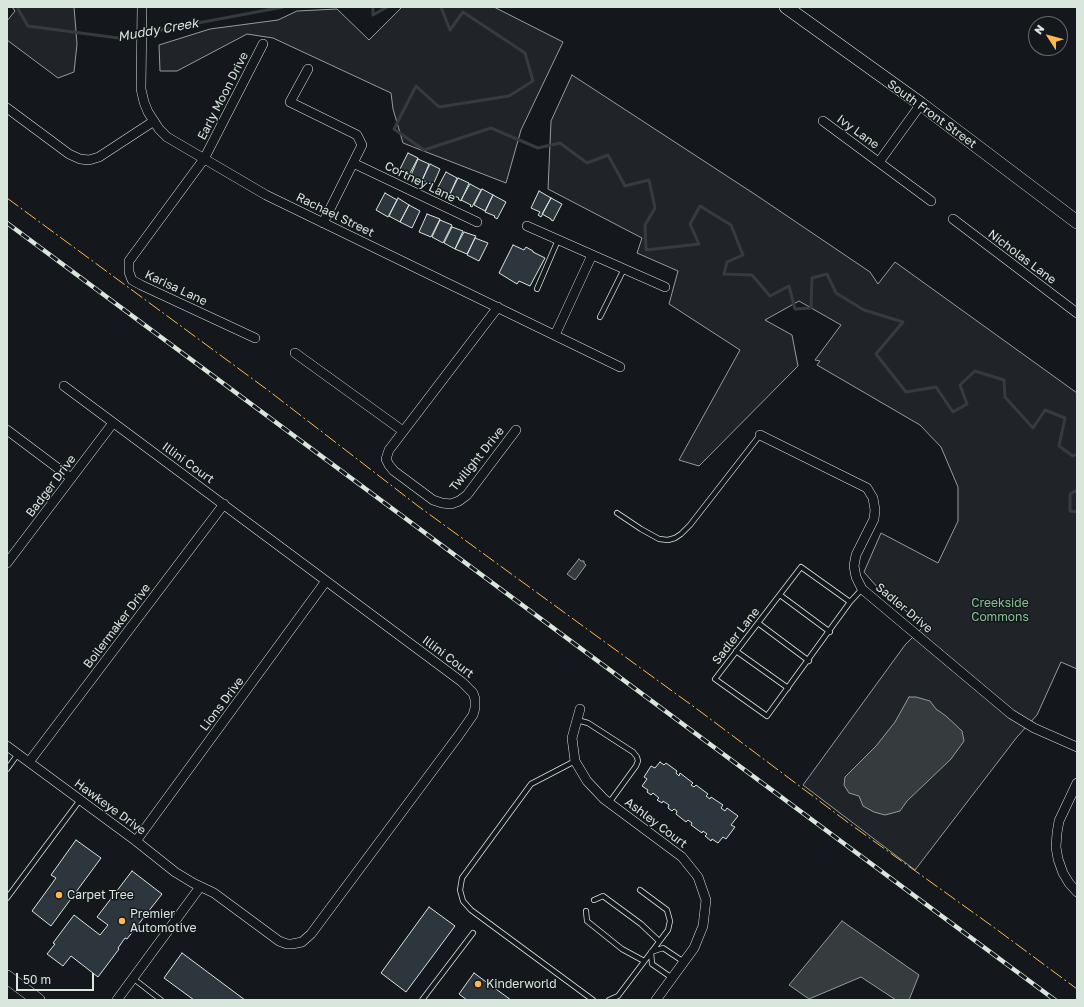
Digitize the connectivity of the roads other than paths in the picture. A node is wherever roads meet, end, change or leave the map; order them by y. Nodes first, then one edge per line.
1 (142, 7) edge
2 (786, 7) edge
3 (263, 44) dead end
4 (308, 68) dead end
5 (921, 104) junction
6 (7, 108) edge
7 (823, 121) dead end
8 (154, 122) junction
9 (204, 159) junction
10 (879, 162) junction
11 (353, 163) junction
12 (931, 201) dead end
13 (953, 219) dead end
14 (477, 222) dead end
15 (1077, 222) edge
16 (324, 223) junction
17 (527, 226) dead end
18 (558, 240) junction
19 (592, 255) junction
20 (624, 269) junction
21 (665, 287) dead end
22 (537, 289) dead end
23 (498, 307) junction
24 (1077, 313) edge
25 (600, 317) dead end
26 (556, 335) junction
27 (255, 338) dead end
28 (295, 353) dead end
29 (620, 367) dead end
30 (64, 386) dead end
31 (113, 423) junction
32 (7, 430) edge
33 (516, 430) dead end
34 (403, 431) junction
35 (760, 435) joint
36 (71, 478) junction
37 (224, 504) junction
38 (617, 513) dead end
39 (7, 563) edge
40 (326, 582) junction
41 (862, 589) junction
42 (780, 595) junction
43 (850, 602) junction
44 (758, 623) junction
45 (830, 632) junction
46 (736, 651) junction
47 (809, 661) junction
48 (788, 688) junction
49 (580, 709) dead end
50 (576, 720) junction
51 (7, 746) edge
52 (1077, 747) edge
53 (18, 754) junction
54 (29, 762) junction
55 (575, 762) junction
56 (7, 769) edge
57 (1077, 783) edge
58 (80, 800) junction
59 (609, 803) junction
60 (136, 841) junction
61 (200, 887) junction
62 (640, 890) dead end
63 (1077, 892) edge
64 (7, 898) edge
65 (594, 900) dead end
66 (586, 911) dead end
67 (473, 933) dead end
68 (659, 941) junction
69 (651, 952) junction
70 (644, 961) junction
71 (684, 962) junction
72 (7, 977) edge
73 (672, 978) junction
74 (134, 979) junction
75 (159, 999) edge
76 (38, 1000) edge
77 (117, 1000) edge
78 (422, 1000) edge
79 (593, 1000) edge
80 (609, 1000) edge
81 (657, 1000) edge

1 - 8 street, Rachael Street
2 - 5 street, South Front Street
3 - 9 street, Early Moon Drive
4 - 11 street
5 - 10 street, Ivy Lane
5 - 15 street, South Front Street
6 - 8 street
7 - 10 street, Ivy Lane
8 - 9 street, Rachael Street
9 - 16 street, Rachael Street
9 - 27 street, Karisa Lane
10 - 12 street, Ivy Lane
11 - 14 street, Cortney Lane
11 - 16 street
13 - 24 street, Nicholas Lane
16 - 23 street, Rachael Street
17 - 18 street
18 - 19 street
18 - 22 lane
19 - 20 street
19 - 26 street
20 - 21 street
20 - 25 lane
23 - 26 street, Rachael Street
23 - 34 street, Twilight Drive
26 - 29 street, Rachael Street
28 - 34 street
30 - 31 street, Illini Court
31 - 36 street, Badger Drive
31 - 37 street, Illini Court
32 - 36 street
33 - 34 street, Twilight Drive
35 - 38 lane
35 - 41 street, Sadler Drive
36 - 39 street, Badger Drive
37 - 40 street, Illini Court
37 - 54 street, Boilermaker Drive
40 - 60 street, Lions Drive
40 - 61 street, Illini Court
41 - 43 lane, Sadler Lane
41 - 52 street, Sadler Drive
42 - 43 lane, Sadler Lane
42 - 44 lane, Sadler Lane
42 - 45 lane
43 - 45 lane, Sadler Lane
44 - 46 lane, Sadler Lane
44 - 47 lane
45 - 47 lane, Sadler Lane
46 - 48 lane
46 - 48 lane, Sadler Lane
47 - 48 lane, Sadler Lane
49 - 50 street, Ashley Court
50 - 55 street, Ashley Court
50 - 59 lane
51 - 53 street, Hawkeye Drive
53 - 54 street, Hawkeye Drive
53 - 56 lane
54 - 58 street, Hawkeye Drive
55 - 59 street, Ashley Court
55 - 79 lane
57 - 63 street
58 - 60 street, Hawkeye Drive
58 - 64 lane
59 - 71 street, Ashley Court
60 - 61 street, Hawkeye Drive
61 - 74 street
62 - 68 lane
65 - 68 lane
66 - 70 lane
67 - 78 lane
68 - 69 lane
69 - 70 lane
69 - 71 lane
69 - 73 lane
70 - 80 lane
71 - 73 street, Ashley Court
72 - 76 street
73 - 81 street, Ashley Court
74 - 75 lane
74 - 77 street

